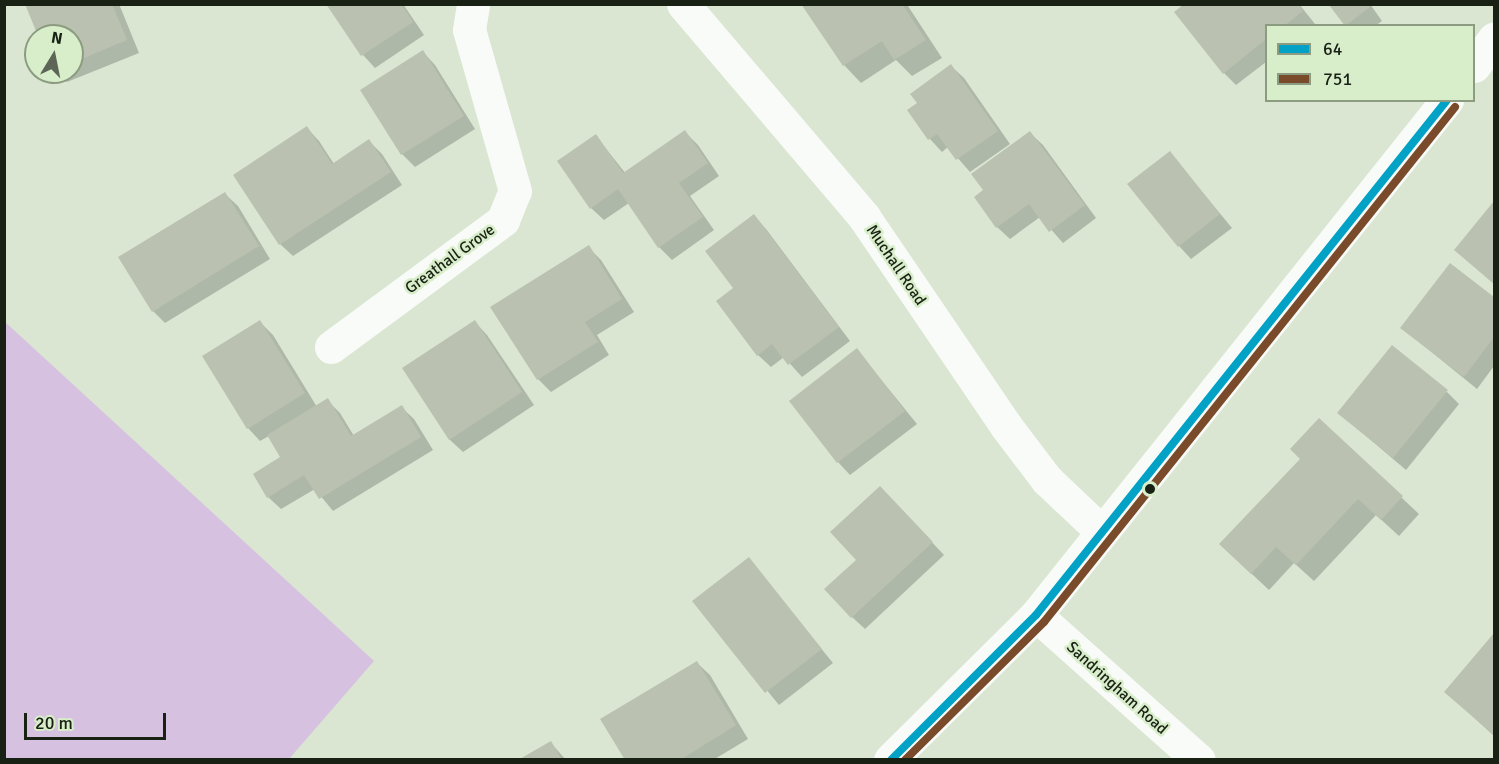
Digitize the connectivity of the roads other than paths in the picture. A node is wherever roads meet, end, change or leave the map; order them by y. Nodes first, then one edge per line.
1 (473, 4) edge
2 (683, 4) edge
3 (1494, 38) edge
4 (1475, 63) edge
5 (1445, 102) edge
6 (331, 346) dead end
7 (1101, 531) junction
8 (1036, 615) junction
9 (890, 759) edge
10 (1199, 759) edge

1 - 6 street, Greathall Grove
2 - 7 street, Muchall Road
3 - 4 street
5 - 7 street
7 - 8 street
8 - 9 street
8 - 10 street, Sandringham Road

